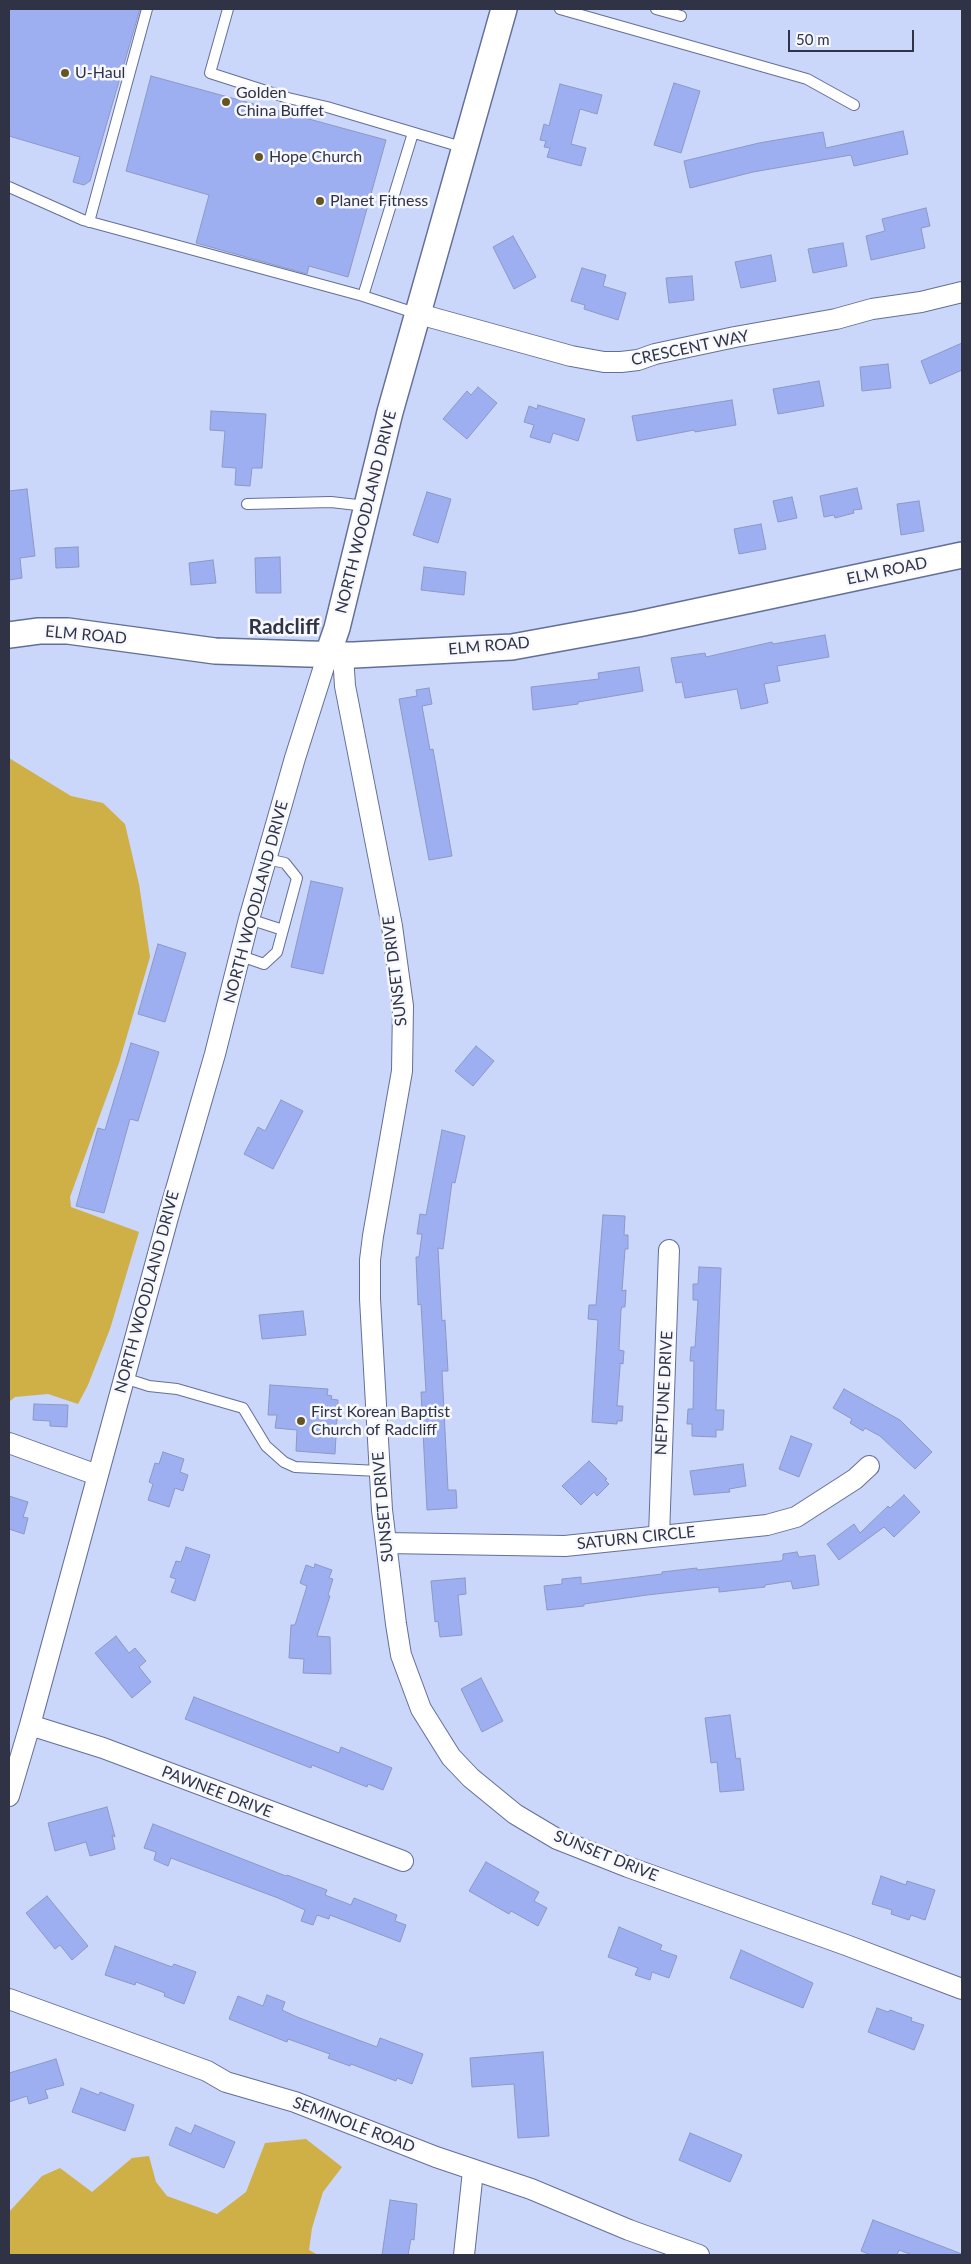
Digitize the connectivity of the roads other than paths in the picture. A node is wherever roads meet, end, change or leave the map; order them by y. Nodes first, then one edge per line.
1 (147, 9) edge
2 (228, 9) edge
3 (504, 9) edge
4 (560, 9) edge
5 (656, 9) edge
6 (681, 16) dead end
7 (854, 105) dead end
8 (413, 133) junction
9 (466, 148) junction
10 (9, 187) edge
11 (89, 222) junction
12 (962, 292) edge
13 (363, 296) junction
14 (419, 314) junction
15 (247, 504) dead end
16 (366, 506) junction
17 (962, 555) edge
18 (9, 635) edge
19 (336, 655) junction
20 (267, 859) junction
21 (249, 919) junction
22 (283, 930) junction
23 (241, 956) junction
24 (669, 1250) dead end
25 (124, 1378) junction
26 (9, 1443) edge
27 (869, 1466) dead end
28 (379, 1471) junction
29 (97, 1475) junction
30 (659, 1536) junction
31 (386, 1542) junction
32 (30, 1725) junction
33 (9, 1796) edge
34 (403, 1861) dead end
35 (962, 1990) edge
36 (9, 1999) edge
37 (473, 2171) junction
38 (464, 2255) edge
39 (699, 2255) edge

1 - 11 lane
2 - 8 lane
3 - 9 street, NORTH WOODLAND DRIVE
4 - 7 lane
5 - 6 lane
8 - 9 lane
8 - 13 lane
9 - 14 street, NORTH WOODLAND DRIVE
10 - 11 lane
11 - 13 lane
12 - 14 street, CRESCENT WAY
13 - 14 lane
14 - 16 street, NORTH WOODLAND DRIVE
15 - 16 lane
16 - 19 street, NORTH WOODLAND DRIVE
17 - 19 street, ELM ROAD
18 - 19 street, ELM ROAD
19 - 20 street, NORTH WOODLAND DRIVE
19 - 28 street, SUNSET DRIVE
20 - 21 street, NORTH WOODLAND DRIVE
20 - 22 lane
21 - 22 lane
21 - 23 street, NORTH WOODLAND DRIVE
22 - 23 lane
23 - 25 street, NORTH WOODLAND DRIVE
24 - 30 street, NEPTUNE DRIVE
25 - 28 lane
25 - 29 street, NORTH WOODLAND DRIVE
26 - 29 street
27 - 30 street, SATURN CIRCLE
28 - 31 street, SUNSET DRIVE
29 - 32 street, NORTH WOODLAND DRIVE
30 - 31 street, SATURN CIRCLE
31 - 35 street, SUNSET DRIVE
32 - 33 street, NORTH WOODLAND DRIVE
32 - 34 street, PAWNEE DRIVE
36 - 37 street, SEMINOLE ROAD
37 - 38 street
37 - 39 street, SEMINOLE ROAD

